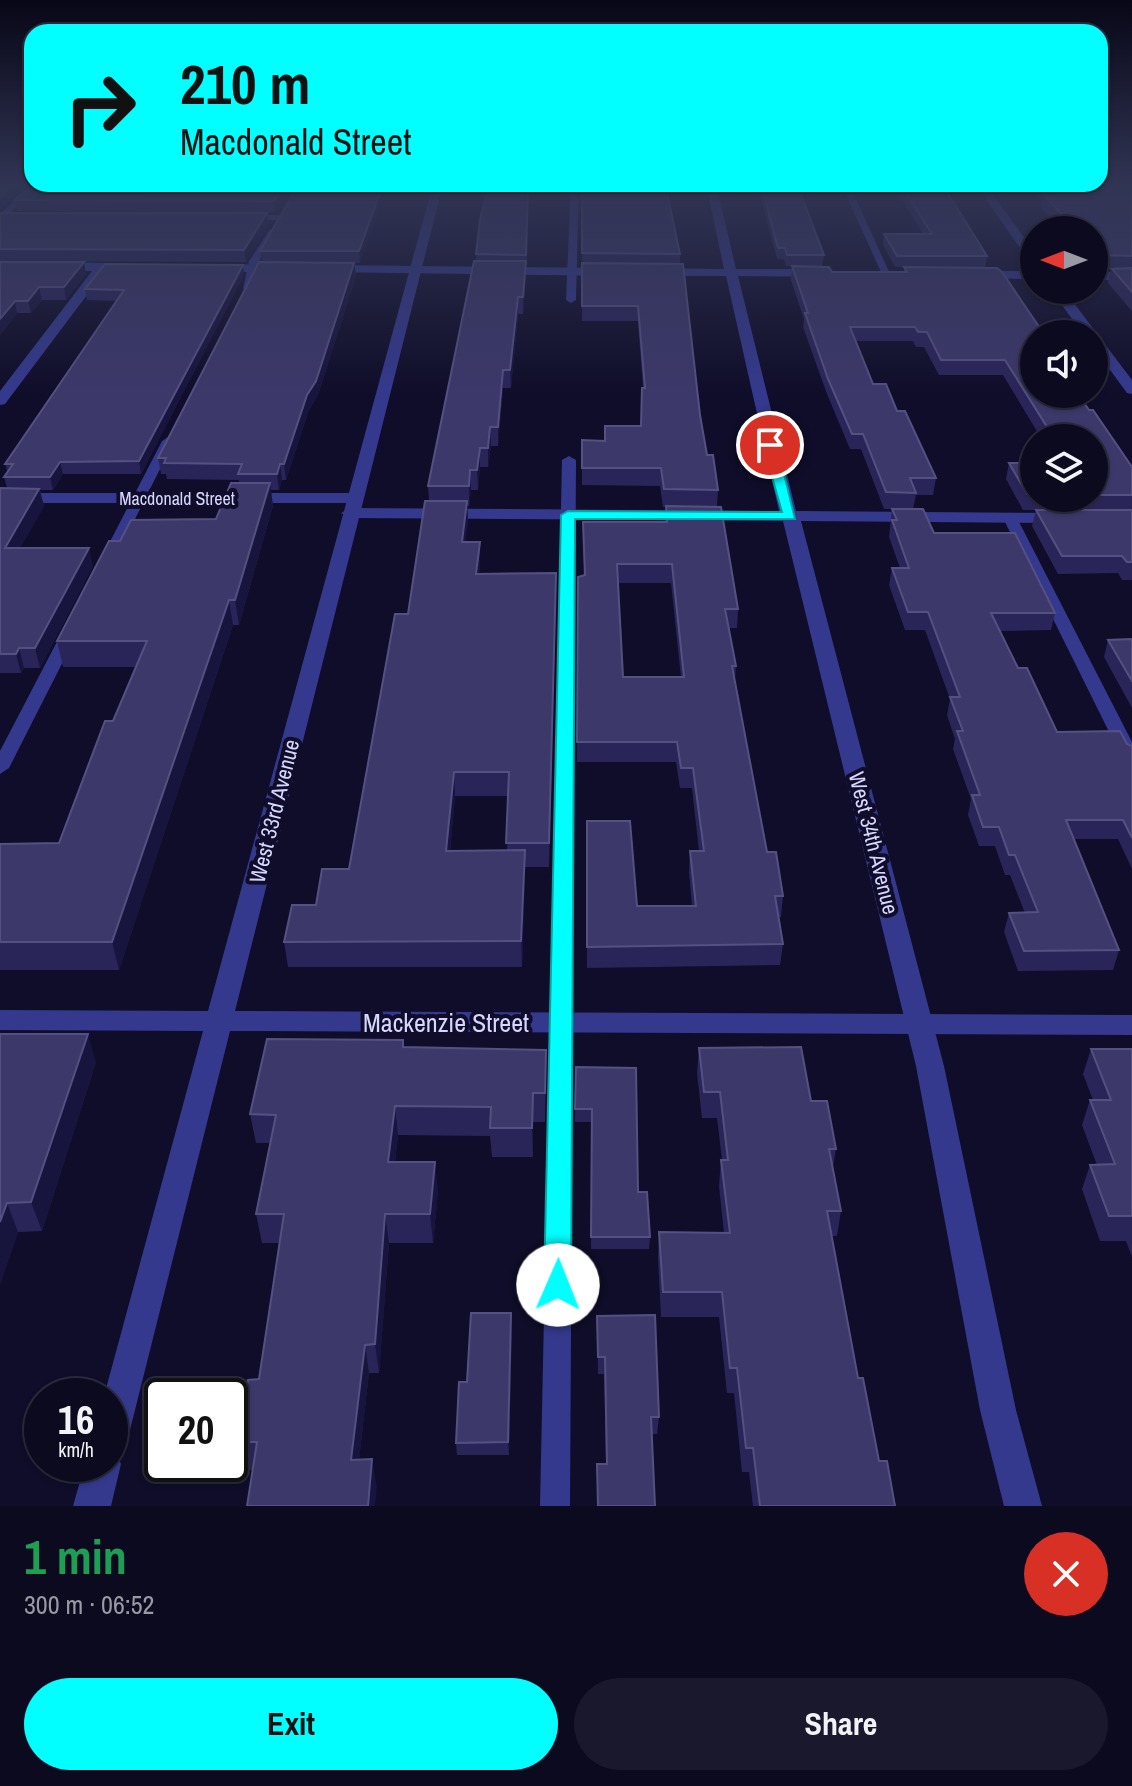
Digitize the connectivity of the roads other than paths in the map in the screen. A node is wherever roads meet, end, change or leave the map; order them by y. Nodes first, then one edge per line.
1 (261, 254) edge
2 (418, 254) edge
3 (573, 254) edge
4 (724, 254) edge
5 (878, 254) edge
6 (0, 267) edge
7 (102, 267) junction
8 (147, 268) edge
9 (193, 268) edge
10 (253, 269) junction
11 (300, 269) edge
12 (316, 269) edge
13 (413, 270) junction
14 (572, 272) junction
15 (620, 272) edge
16 (635, 272) edge
17 (728, 273) junction
18 (839, 274) edge
19 (871, 274) edge
20 (887, 274) junction
21 (902, 274) edge
22 (965, 275) edge
23 (1020, 275) edge
24 (1108, 276) edge
25 (1132, 276) edge
26 (571, 300) dead end
27 (238, 305) edge
28 (1108, 358) edge
29 (1132, 390) edge
30 (0, 401) edge
31 (174, 430) edge
32 (569, 460) dead end
33 (0, 498) edge
34 (139, 499) junction
35 (352, 506) junction
36 (568, 515) junction
37 (790, 516) junction
38 (1010, 518) junction
39 (1086, 519) edge
40 (102, 570) edge
41 (73, 627) edge
42 (1132, 760) edge
43 (0, 768) edge
44 (0, 1020) edge
45 (219, 1022) junction
46 (562, 1022) junction
47 (919, 1025) junction
48 (1132, 1025) edge
49 (126, 1378) edge
50 (98, 1482) edge
51 (92, 1506) edge
52 (555, 1506) edge
53 (1023, 1506) edge

1 - 10 lane
2 - 13 street, West 33rd Avenue
3 - 14 lane
4 - 17 street, West 34th Avenue
5 - 20 lane
6 - 7 street
7 - 8 street
7 - 30 street
9 - 10 street
10 - 11 street
10 - 27 lane
12 - 13 street
13 - 14 street
13 - 35 street, West 33rd Avenue
14 - 15 street
14 - 26 lane
16 - 17 street
17 - 18 street
17 - 37 street, West 34th Avenue
19 - 20 street
20 - 21 street
22 - 23 street
24 - 25 street
28 - 29 street
31 - 34 lane
32 - 36 lane
33 - 34 street, Macdonald Street
34 - 35 street, Macdonald Street
34 - 40 lane
35 - 36 street, Macdonald Street
35 - 45 street, West 33rd Avenue
36 - 37 street, Macdonald Street
36 - 46 lane
37 - 38 street, Macdonald Street
37 - 47 street, West 34th Avenue
38 - 39 street, Macdonald Street
38 - 42 lane
41 - 43 lane
44 - 45 street, Mackenzie Street
45 - 46 street, Mackenzie Street
45 - 49 street, West 33rd Avenue
46 - 47 street, Mackenzie Street
46 - 52 lane
47 - 48 street, Mackenzie Street
47 - 53 street, West 34th Avenue
50 - 51 street

